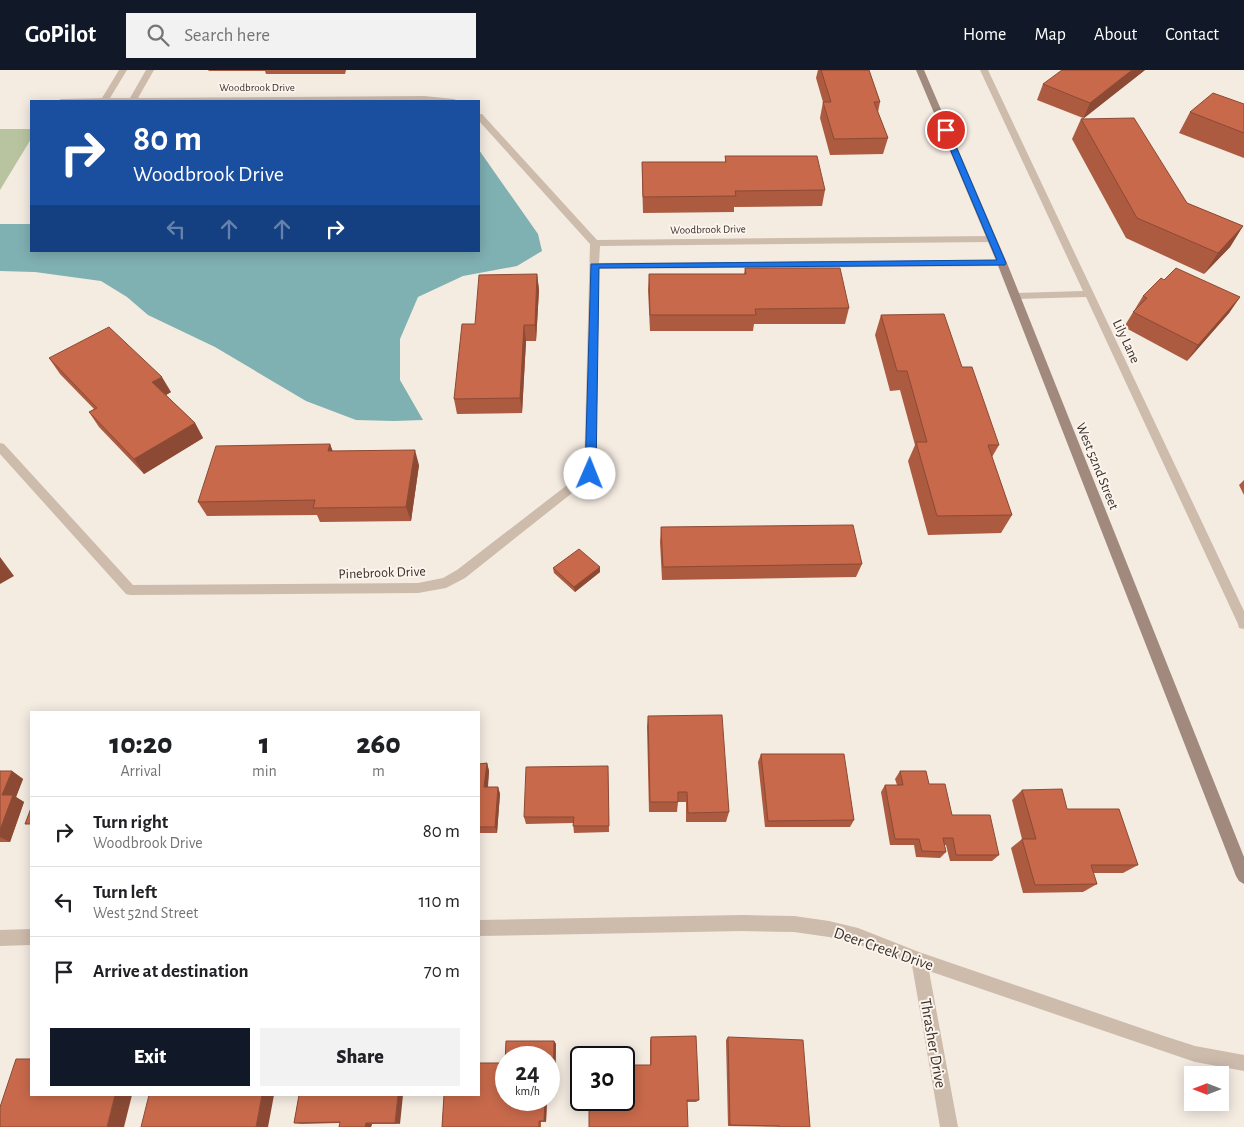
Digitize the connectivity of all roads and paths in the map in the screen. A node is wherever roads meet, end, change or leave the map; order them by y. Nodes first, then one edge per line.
1 (123, 70) edge
2 (150, 70) edge
3 (920, 70) edge
4 (984, 70) edge
5 (105, 100) edge
6 (133, 100) edge
7 (444, 100) edge
8 (480, 117) edge
9 (992, 239) junction
10 (595, 243) junction
11 (1002, 263) junction
12 (594, 266) junction
13 (1090, 294) junction
14 (1015, 296) junction
15 (0, 447) edge
16 (1244, 624) edge
17 (1244, 876) edge
18 (480, 928) edge
19 (30, 937) edge
20 (0, 938) edge
21 (919, 960) junction
22 (1244, 1063) edge
23 (949, 1127) edge

1 - 5 street
2 - 6 street
3 - 9 street, West 52nd Street
4 - 13 street, Lily Lane
5 - 6 street, Woodbrook Drive
6 - 7 street, Woodbrook Drive
8 - 10 street
9 - 10 street, Woodbrook Drive
9 - 11 street, West 52nd Street
10 - 12 street, Pinebrook Drive
11 - 12 street
11 - 14 street, West 52nd Street
12 - 15 street, Pinebrook Drive
13 - 14 street
13 - 16 street, Lily Lane
14 - 17 street, West 52nd Street
18 - 21 street, Deer Creek Drive
19 - 20 street
21 - 22 street, Deer Creek Drive
21 - 23 street, Thrasher Drive

